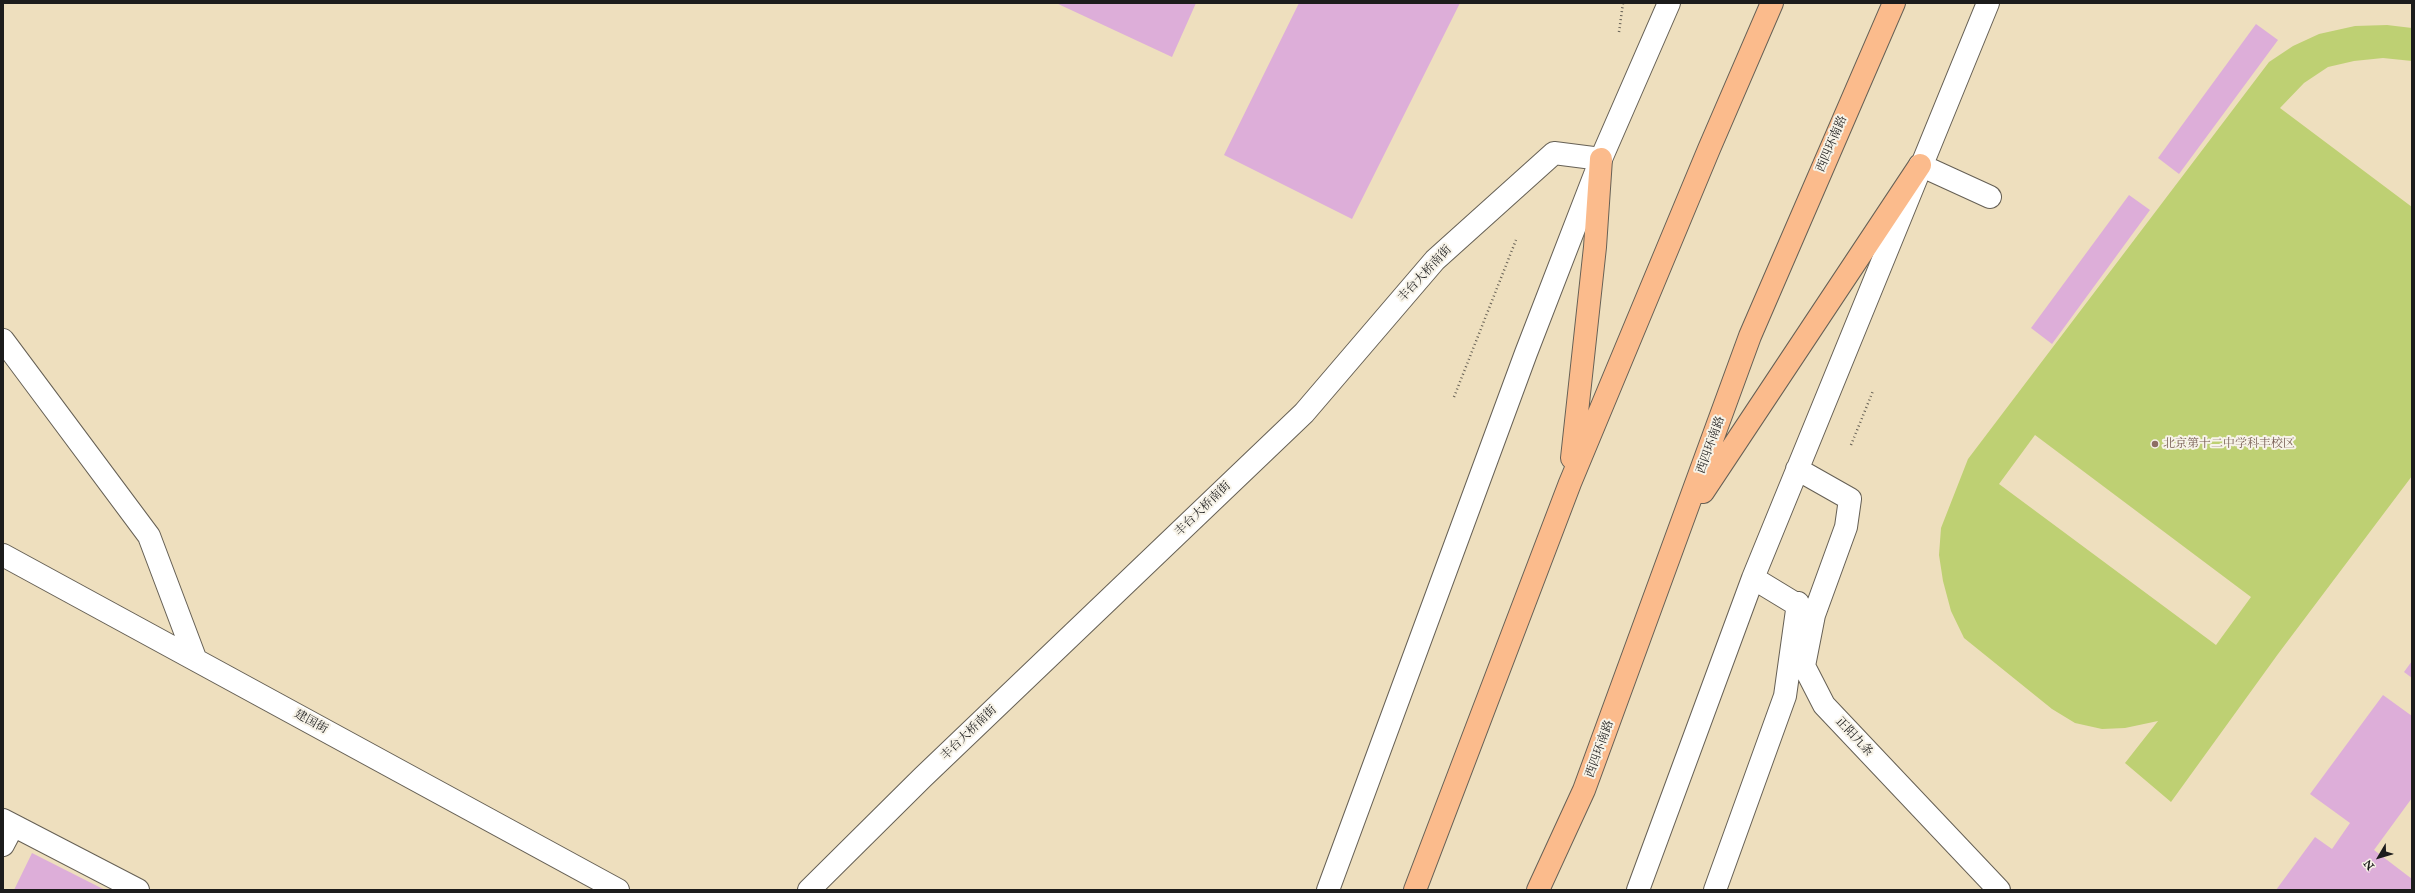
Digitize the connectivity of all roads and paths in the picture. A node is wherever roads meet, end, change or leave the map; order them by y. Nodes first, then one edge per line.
1 (1669, 3) edge
2 (1772, 3) edge
3 (1894, 3) edge
4 (1988, 3) edge
5 (1601, 159) junction
6 (1920, 165) junction
7 (1990, 197) dead end
8 (1516, 240) dead end
9 (3, 340) edge
10 (1873, 391) dead end
11 (1454, 397) dead end
12 (1851, 445) dead end
13 (1797, 469) junction
14 (1570, 483) junction
15 (1684, 522) junction
16 (3, 555) edge
17 (1753, 578) junction
18 (1806, 609) junction
19 (195, 658) junction
20 (8, 823) edge
21 (3, 845) edge
22 (138, 890) edge
23 (618, 890) edge
24 (809, 890) edge
25 (1328, 890) edge
26 (1415, 890) edge
27 (1538, 890) edge
28 (1638, 890) edge
29 (1715, 890) edge
30 (1999, 890) edge

1 - 5 street
2 - 14 highway
3 - 15 highway, 西四环南路
4 - 6 street
5 - 14 highway
5 - 24 street, 丰台大桥南街
5 - 25 street
6 - 7 street
6 - 13 street
6 - 15 highway
8 - 11 path
9 - 19 street
10 - 12 path
13 - 17 street
13 - 18 street
14 - 26 highway
15 - 27 highway, 西四环南路
16 - 19 street, 建国街
17 - 18 street
17 - 28 street
18 - 29 street
18 - 30 street, 正阳九条
19 - 23 street, 建国街
20 - 21 street
20 - 22 street

